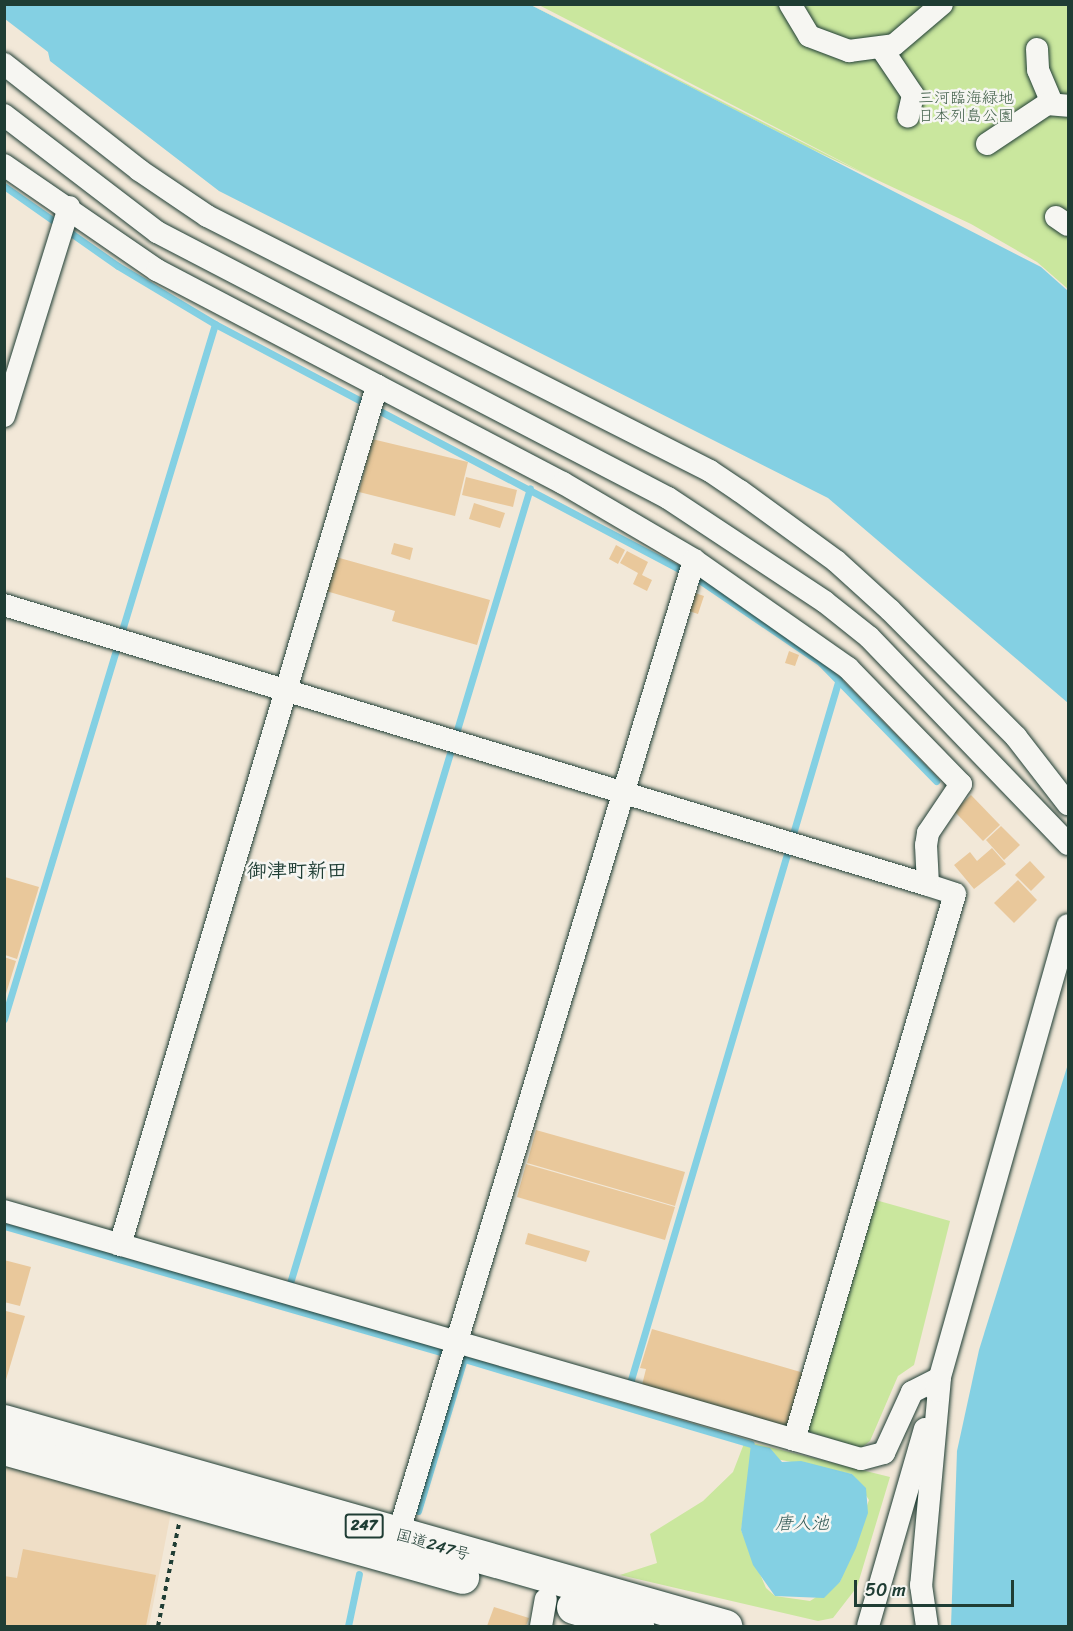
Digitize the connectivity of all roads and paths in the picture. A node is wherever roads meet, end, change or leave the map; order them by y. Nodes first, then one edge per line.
1 (790, 4) edge
2 (942, 4) edge
3 (882, 49) junction
4 (1037, 49) dead end
5 (4, 64) edge
6 (1060, 105) edge
7 (4, 115) edge
8 (908, 116) dead end
9 (987, 144) dead end
10 (4, 165) edge
11 (69, 207) junction
12 (377, 386) junction
13 (4, 416) edge
14 (694, 560) junction
15 (4, 605) edge
16 (285, 686) junction
17 (620, 792) junction
18 (1068, 804) edge
19 (1068, 844) edge
20 (928, 885) junction
21 (1068, 925) edge
22 (4, 1211) edge
23 (120, 1245) junction
24 (456, 1341) junction
25 (940, 1378) junction
26 (4, 1421) edge
27 (794, 1440) junction
28 (4, 1448) edge
29 (183, 1502) junction
30 (398, 1535) junction
31 (543, 1613) edge
32 (158, 1626) edge
33 (637, 1626) edge
34 (725, 1626) edge
35 (868, 1626) edge
36 (927, 1626) edge

1 - 3 street
2 - 3 street
3 - 8 street
4 - 6 street
5 - 18 street
6 - 9 street
7 - 19 street
10 - 11 street
11 - 12 street
11 - 13 street
12 - 14 street
12 - 16 street
14 - 17 street
14 - 20 street
15 - 16 street
16 - 17 street
16 - 23 street
17 - 20 street
17 - 24 street
20 - 27 street
21 - 25 street
22 - 23 street
23 - 24 street
24 - 27 street
24 - 30 street
25 - 27 street
25 - 35 street
25 - 36 street
26 - 30 highway, 国道247号 / 247
28 - 29 highway, 国道247号 / 247
29 - 31 highway, 国道247号 / 247
29 - 32 path
30 - 34 highway, 国道247号 / 247
31 - 33 highway, 国道247号 / 247

